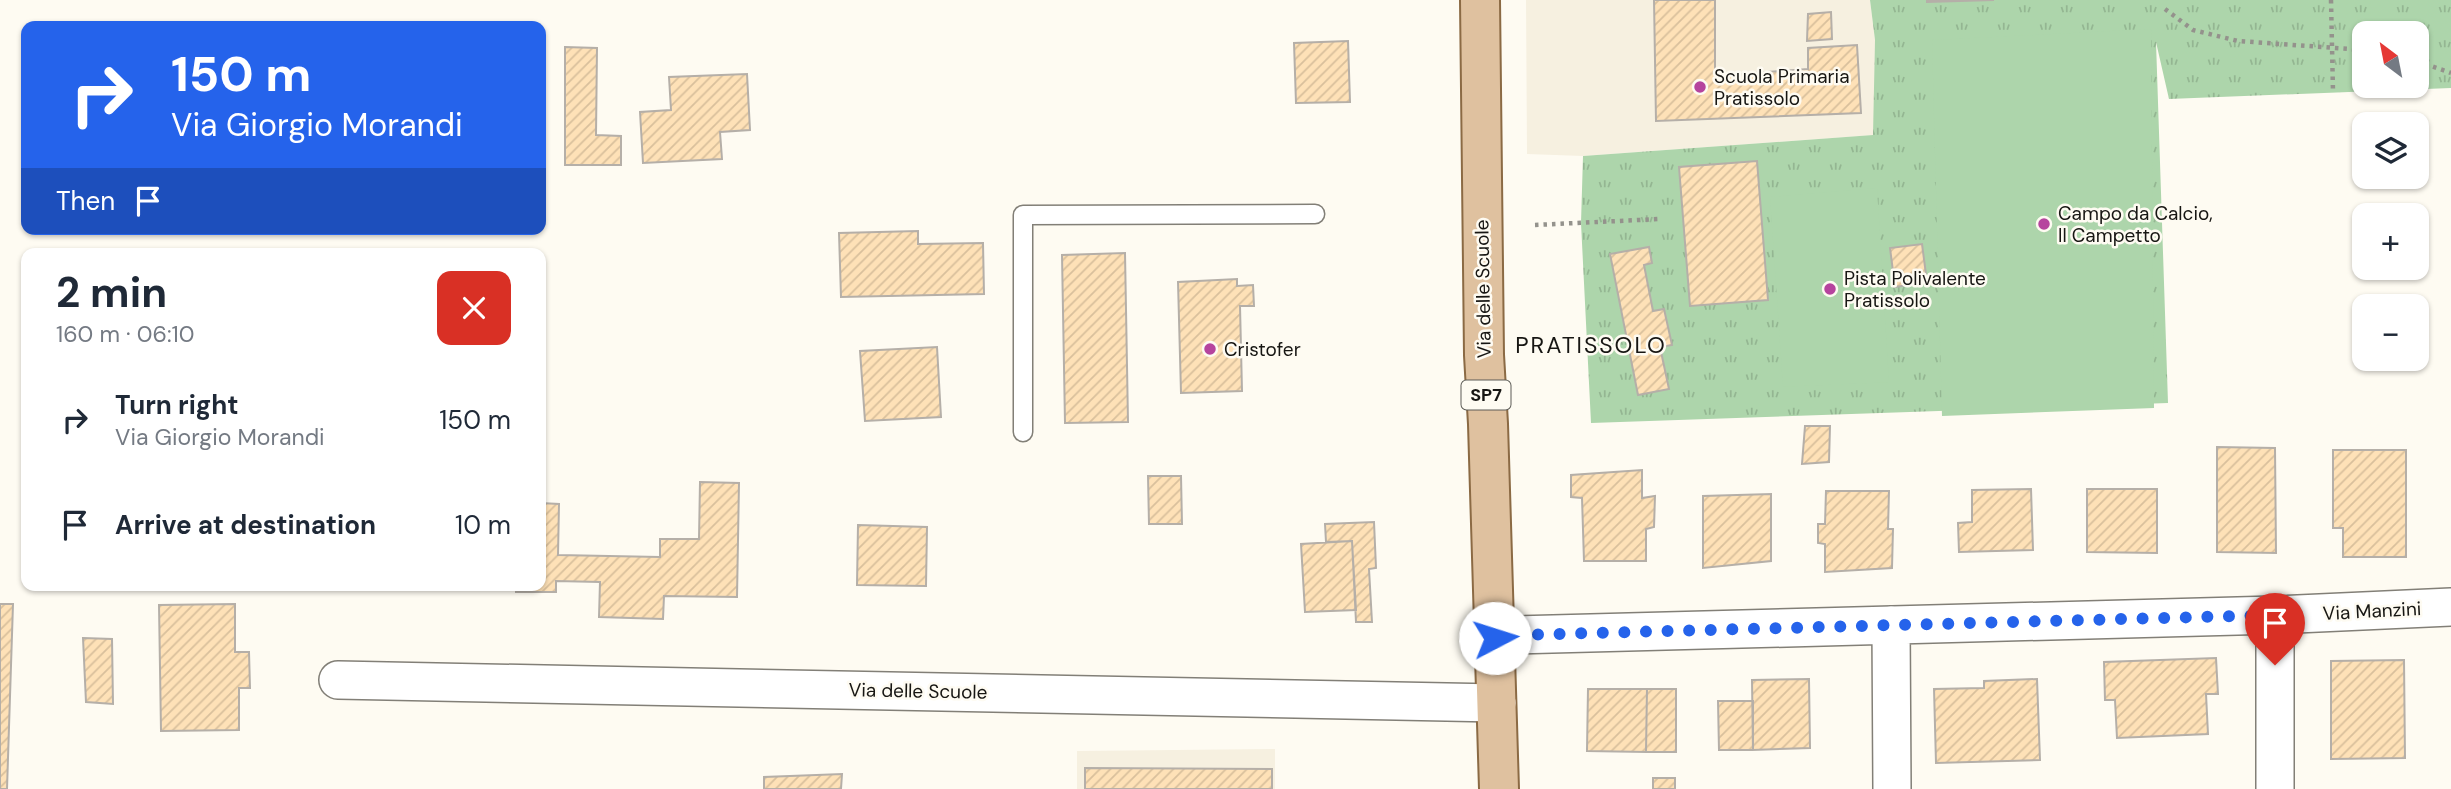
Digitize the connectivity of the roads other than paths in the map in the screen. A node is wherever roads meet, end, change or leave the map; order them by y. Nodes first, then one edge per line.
1 (1480, 0) edge
2 (1315, 214) dead end
3 (1023, 432) dead end
4 (2451, 607) edge
5 (2276, 615) junction
6 (1891, 625) junction
7 (1495, 638) junction
8 (338, 680) dead end
9 (1497, 703) junction
10 (1499, 789) edge
11 (1892, 789) edge
12 (2275, 789) edge

1 - 7 main road, Via delle Scuole / SP7
2 - 3 lane
4 - 5 street, Via Manzini
5 - 6 street, Via Manzini
5 - 12 street
6 - 7 street, Via Manzini
6 - 11 street
7 - 9 main road, Via delle Scuole / SP7
8 - 9 street, Via delle Scuole
9 - 10 main road, Via delle Scuole / SP7

